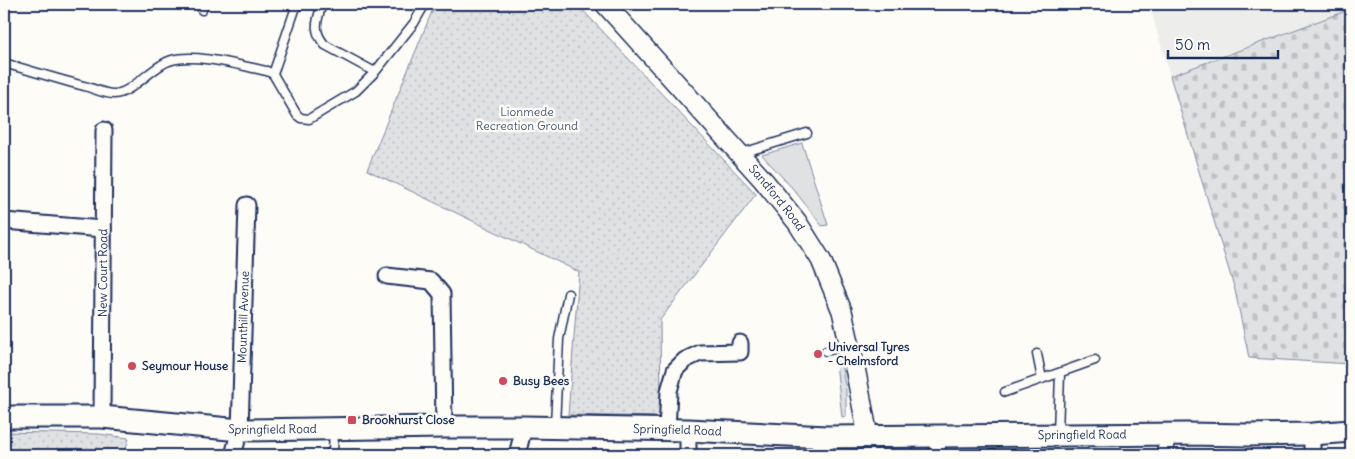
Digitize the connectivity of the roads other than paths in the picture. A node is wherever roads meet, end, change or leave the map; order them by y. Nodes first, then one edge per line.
1 (297, 4) edge
2 (322, 4) edge
3 (425, 4) edge
4 (605, 4) edge
5 (4, 63) edge
6 (375, 72) junction
7 (272, 74) junction
8 (104, 130) dead end
9 (807, 133) dead end
10 (740, 154) junction
11 (247, 205) dead end
12 (4, 220) edge
13 (103, 229) junction
14 (387, 276) dead end
15 (568, 294) dead end
16 (740, 343) dead end
17 (850, 345) junction
18 (826, 351) dead end
19 (1037, 354) dead end
20 (1095, 360) dead end
21 (1060, 373) junction
22 (1042, 379) junction
23 (1005, 392) dead end
24 (4, 417) edge
25 (102, 417) junction
26 (444, 427) junction
27 (334, 428) junction
28 (524, 428) junction
29 (555, 428) junction
30 (240, 430) junction
31 (677, 430) junction
32 (1351, 431) edge
33 (1312, 434) junction
34 (868, 436) junction
35 (1058, 436) junction
36 (1166, 445) edge
37 (823, 446) edge
38 (938, 446) edge
39 (233, 455) edge
40 (327, 455) edge
41 (517, 455) edge
42 (688, 455) edge
43 (1312, 455) edge

1 - 7 lane
2 - 6 lane
3 - 6 lane
4 - 10 street, Sandford Road
5 - 7 lane
6 - 7 lane
8 - 13 street, New Court Road
9 - 10 lane
10 - 17 street, Sandford Road
11 - 30 street, Mounthill Avenue
12 - 13 street
13 - 25 street, New Court Road
14 - 26 street
15 - 29 lane
16 - 31 street
17 - 18 lane
17 - 34 street, Sandford Road
19 - 22 lane
20 - 21 lane
21 - 22 lane
21 - 35 lane
22 - 23 lane
24 - 25 main road, Springfield Road
25 - 30 main road, Springfield Road
26 - 27 main road, Springfield Road
26 - 28 main road, Springfield Road
27 - 30 main road, Springfield Road
27 - 40 lane
28 - 29 main road, Springfield Road
28 - 41 street
29 - 31 main road, Springfield Road
30 - 39 street, Mounthill Avenue
31 - 37 main road, Springfield Road
31 - 42 street
32 - 33 main road, Springfield Road
33 - 36 main road, Springfield Road
33 - 43 street
34 - 37 main road, Springfield Road
34 - 38 main road, Springfield Road
35 - 36 main road, Springfield Road
35 - 38 main road, Springfield Road

